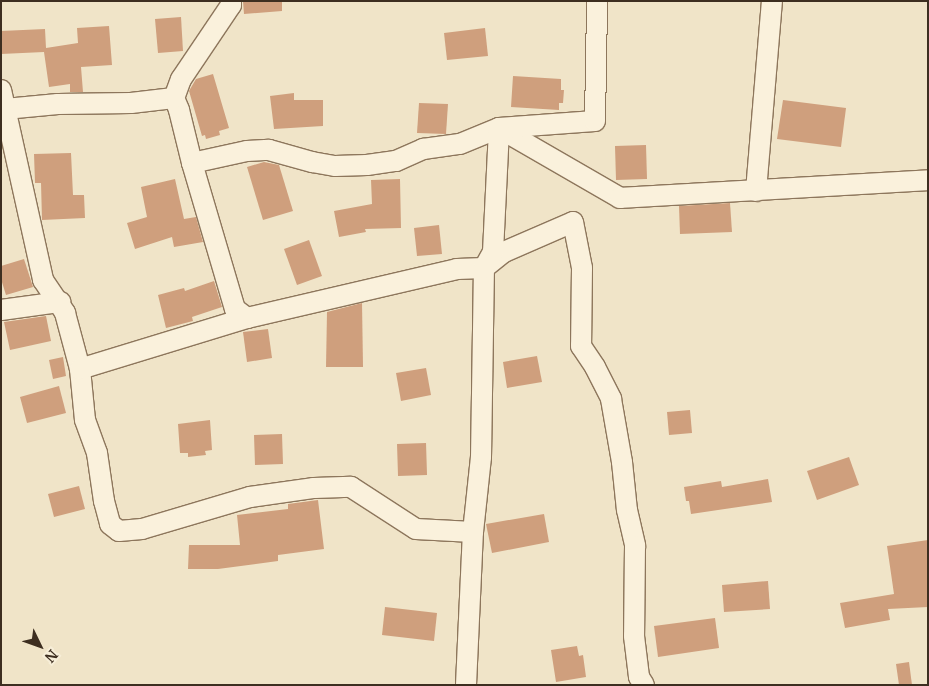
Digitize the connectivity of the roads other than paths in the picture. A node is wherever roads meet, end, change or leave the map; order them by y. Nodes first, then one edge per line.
1 (231, 1) edge
2 (597, 1) edge
3 (772, 1) edge
4 (174, 98) junction
5 (3, 99) edge
6 (499, 128) junction
7 (5, 135) edge
8 (192, 163) junction
9 (928, 180) edge
10 (756, 191) junction
11 (484, 268) junction
12 (60, 302) junction
13 (1, 310) edge
14 (247, 318) junction
15 (80, 369) junction
16 (473, 532) junction
17 (466, 685) edge
18 (644, 685) edge

1 - 4 street
2 - 6 street
3 - 10 street
4 - 5 street
4 - 8 street
5 - 7 street
6 - 8 street
6 - 10 street
6 - 11 street
7 - 12 street
8 - 14 street
9 - 10 street
11 - 14 street
11 - 16 street
11 - 18 street
12 - 13 street
12 - 15 street
14 - 15 street
15 - 16 street
16 - 17 street

